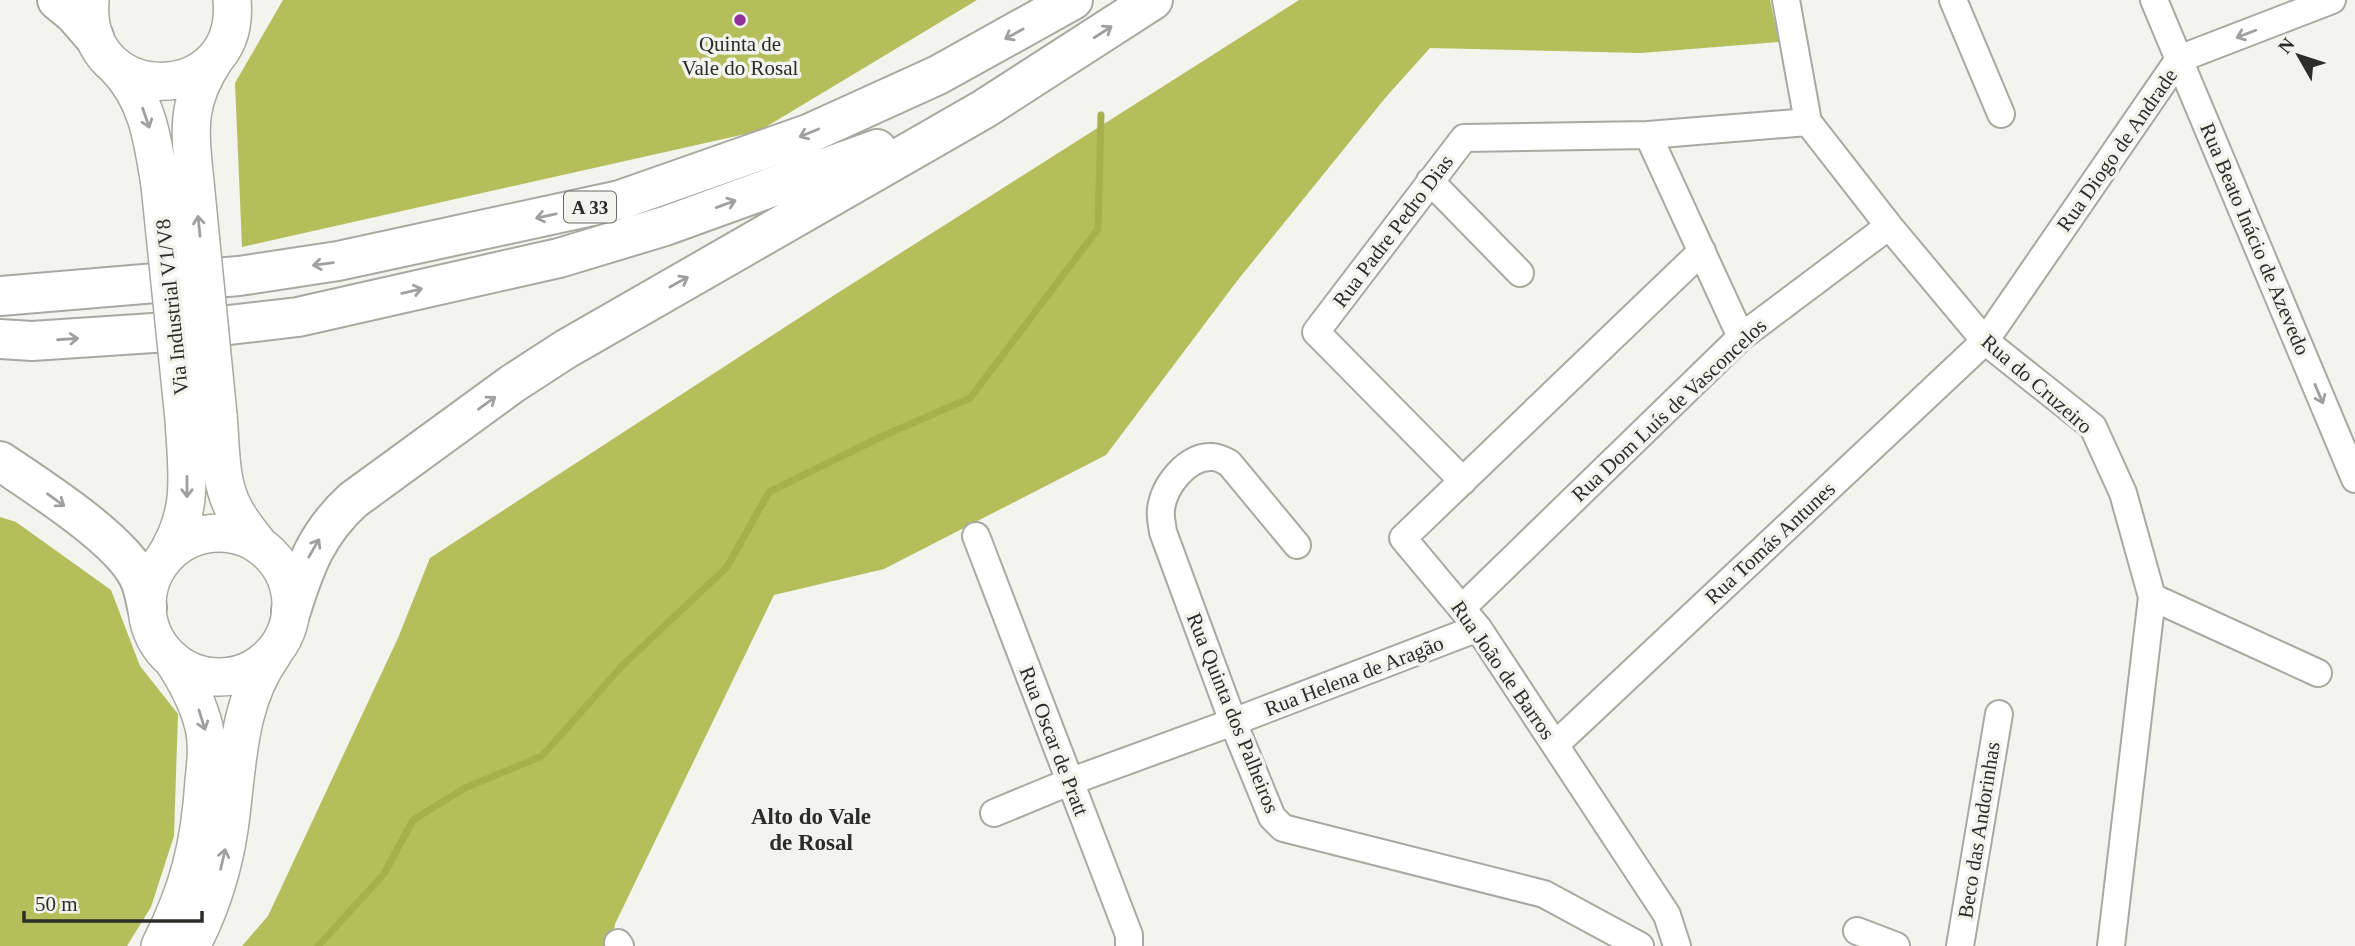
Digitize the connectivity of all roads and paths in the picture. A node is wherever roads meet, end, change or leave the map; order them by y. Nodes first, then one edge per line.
1 (57, 0) edge
2 (90, 0) edge
3 (1073, 0) edge
4 (1153, 0) edge
5 (1786, 0) edge
6 (1953, 0) edge
7 (2154, 0) edge
8 (2332, 0) edge
9 (236, 9) edge
10 (102, 50) junction
11 (215, 59) junction
12 (2179, 59) junction
13 (984, 109) junction
14 (2001, 114) dead end
15 (1808, 122) junction
16 (1648, 135) junction
17 (1430, 181) junction
18 (177, 184) junction
19 (1889, 226) junction
20 (1702, 251) junction
21 (1520, 273) dead end
22 (0, 286) edge
23 (71, 291) junction
24 (0, 296) edge
25 (1741, 337) junction
26 (0, 340) edge
27 (1986, 341) junction
28 (201, 417) junction
29 (0, 461) edge
30 (2355, 479) edge
31 (1463, 481) junction
32 (976, 536) dead end
33 (1297, 545) dead end
34 (260, 546) junction
35 (163, 560) junction
36 (2152, 597) junction
37 (147, 607) junction
38 (1470, 618) junction
39 (286, 627) junction
40 (172, 659) junction
41 (2318, 673) dead end
42 (1999, 714) dead end
43 (1233, 722) junction
44 (1555, 745) junction
45 (1069, 782) junction
46 (994, 813) dead end
47 (1857, 931) dead end
48 (160, 946) edge
49 (191, 946) edge
50 (1129, 946) edge
51 (1640, 946) edge
52 (1676, 946) edge
53 (1896, 946) edge
54 (1960, 946) edge
55 (2111, 946) edge

1 - 10 highway
2 - 10 main road
3 -> 23 highway, A 33
13 -> 4 highway, A 33
5 - 15 street
6 - 14 street
7 - 12 street, Rua Beato Inácio de Azevedo
8 -> 12 street, Rua Diogo de Andrade
9 - 11 main road, Via Industrial V1/V8
10 - 11 main road
10 -> 18 main road, Via Industrial V1/V8
11 - 18 main road, Via Industrial V1/V8
12 - 27 street, Rua Diogo de Andrade
12 -> 30 street, Rua Beato Inácio de Azevedo
26 -> 13 highway, A 33
39 -> 13 highway
15 - 16 street, Rua Padre Pedro Dias
15 - 19 street, Rua do Cruzeiro
16 - 17 street, Rua Padre Pedro Dias
16 - 20 street
17 - 21 street
17 - 31 street, Rua Padre Pedro Dias
18 - 28 main road, Via Industrial V1/V8, bridge
19 - 25 street, Rua Dom Luís de Vasconcelos
19 - 27 street, Rua do Cruzeiro
20 - 25 street
20 - 31 street, Rua João de Barros
22 - 23 highway
23 - 24 highway, A 33
25 - 38 street, Rua Dom Luís de Vasconcelos
27 - 36 street, Rua do Cruzeiro
27 - 44 street, Rua Tomás Antunes
28 - 34 main road, Via Industrial V1/V8
28 -> 35 main road, Via Industrial V1/V8
29 -> 37 highway
31 - 38 street, Rua João de Barros
32 - 45 street, Rua Oscar de Pratt
33 - 43 street, Rua Quinta dos Palheiros
34 - 35 main road
34 - 39 main road
35 - 37 main road
36 - 41 street
36 - 55 street, Rua do Cruzeiro
37 - 40 main road
38 - 43 street, Rua Helena de Aragão
38 - 44 street, Rua João de Barros
39 - 40 main road
49 -> 39 main road
40 -> 48 main road
42 - 54 street, Beco das Andorinhas
43 - 45 street, Rua Helena de Aragão
43 - 51 street, Rua Quinta dos Palheiros
44 - 52 street, Rua João de Barros
45 - 46 street, Rua Helena de Aragão
45 - 50 street, Rua Oscar de Pratt
47 - 53 street

